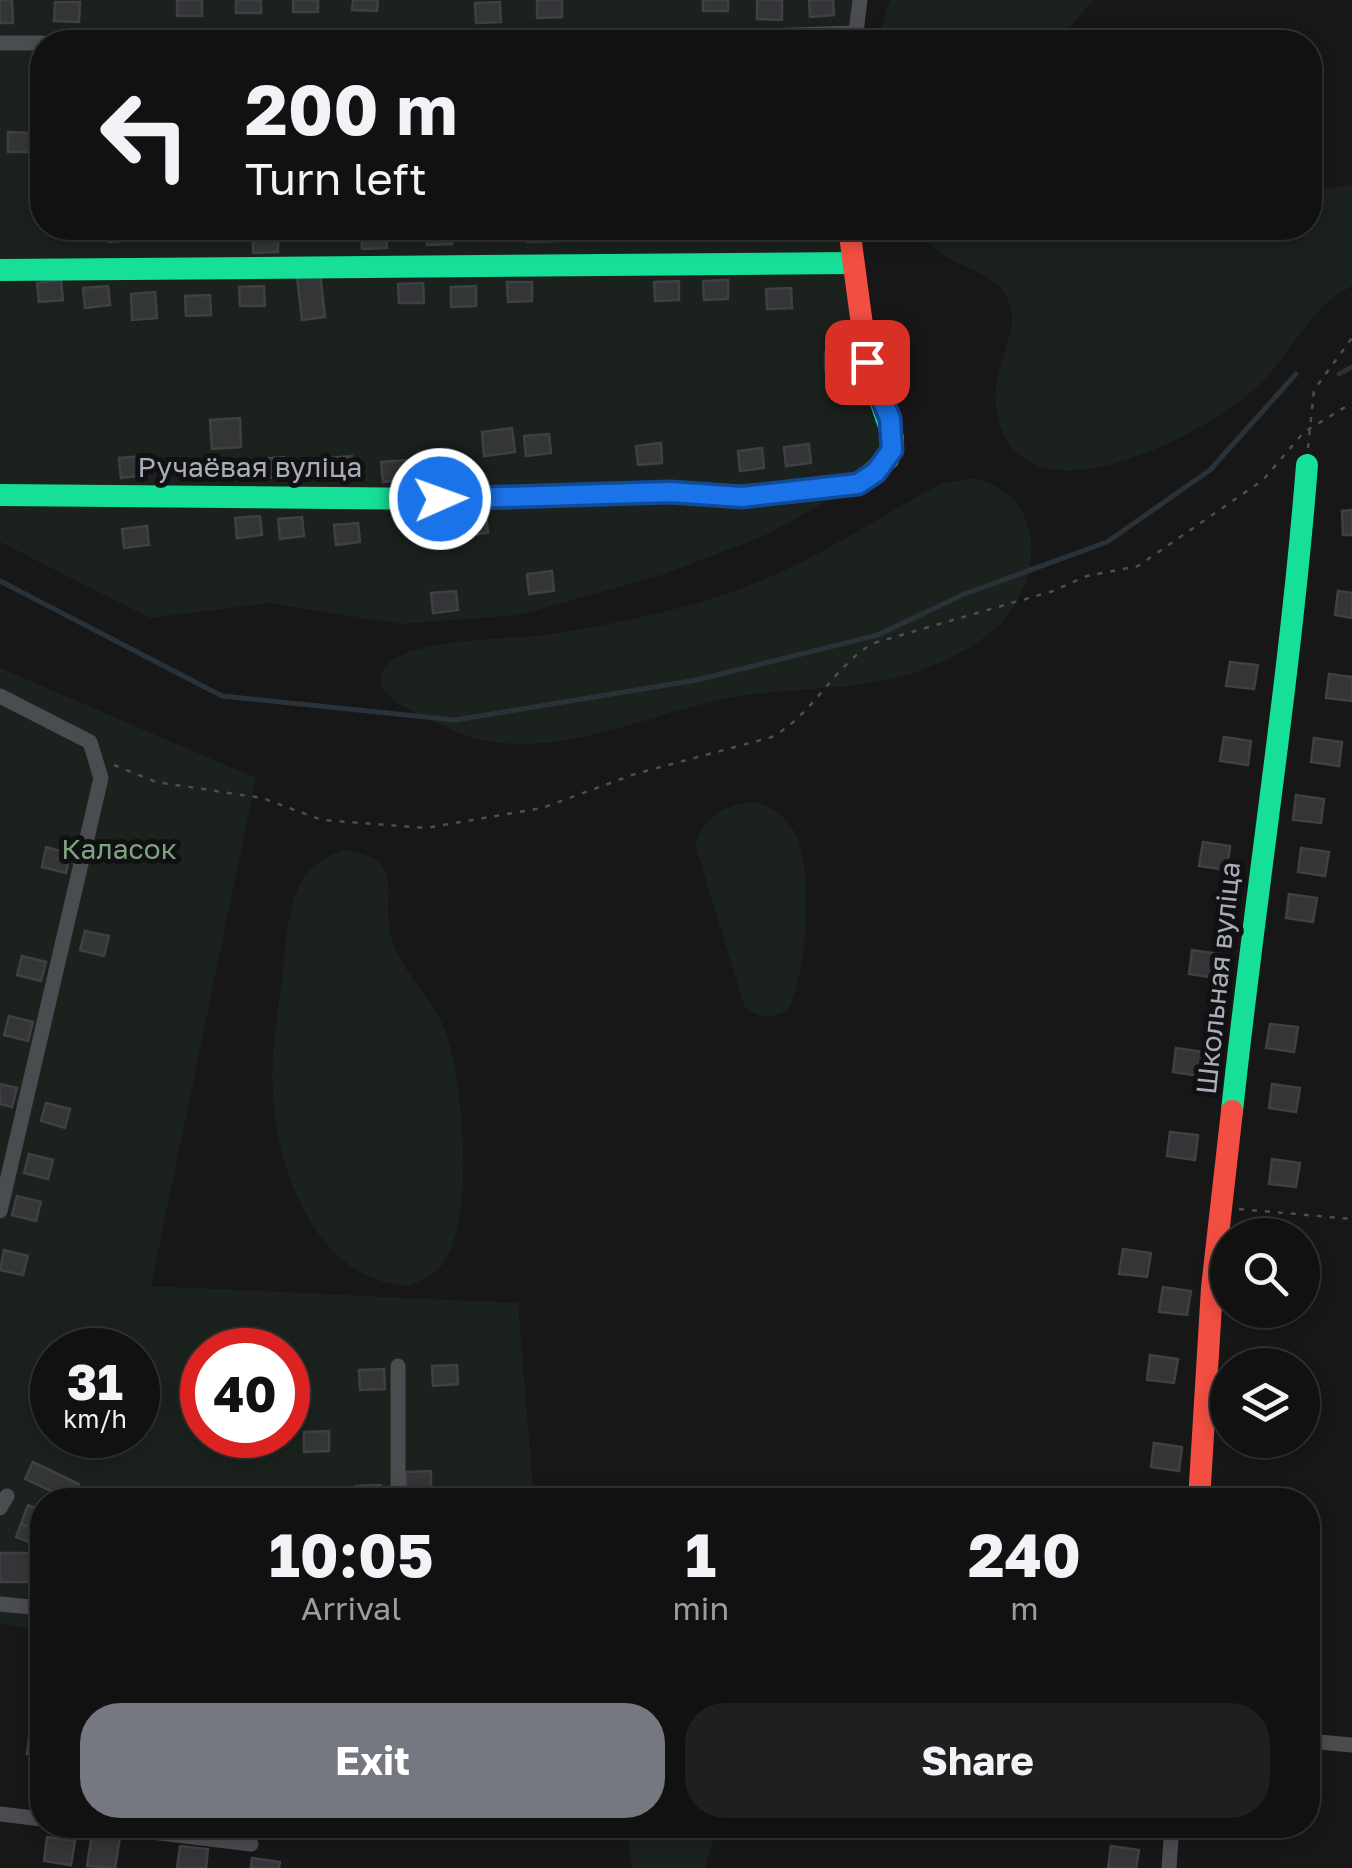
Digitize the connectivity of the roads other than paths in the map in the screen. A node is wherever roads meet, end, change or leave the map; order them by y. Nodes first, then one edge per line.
1 (860, 0) edge
2 (856, 30) edge
3 (0, 43) edge
4 (30, 43) edge
5 (850, 240) edge
6 (852, 263) junction
7 (0, 270) edge
8 (1306, 464) road end
9 (0, 495) edge
10 (0, 696) edge
11 (0, 1211) edge
12 (398, 1366) dead end
13 (398, 1488) edge
14 (1200, 1488) edge
15 (0, 1604) edge
16 (30, 1607) edge
17 (1320, 1742) edge
18 (1352, 1745) edge
19 (0, 1814) edge
20 (30, 1818) edge
21 (201, 1838) edge
22 (1171, 1838) edge
23 (250, 1844) dead end
24 (1169, 1868) edge

1 - 2 street
3 - 4 street
5 - 6 street
6 - 7 street
6 - 9 street, Ручаёвая вуліца
8 - 14 street, Школьная вуліца
10 - 11 street
12 - 13 street
15 - 16 street
17 - 18 street
19 - 20 street
21 - 23 street
22 - 24 street

